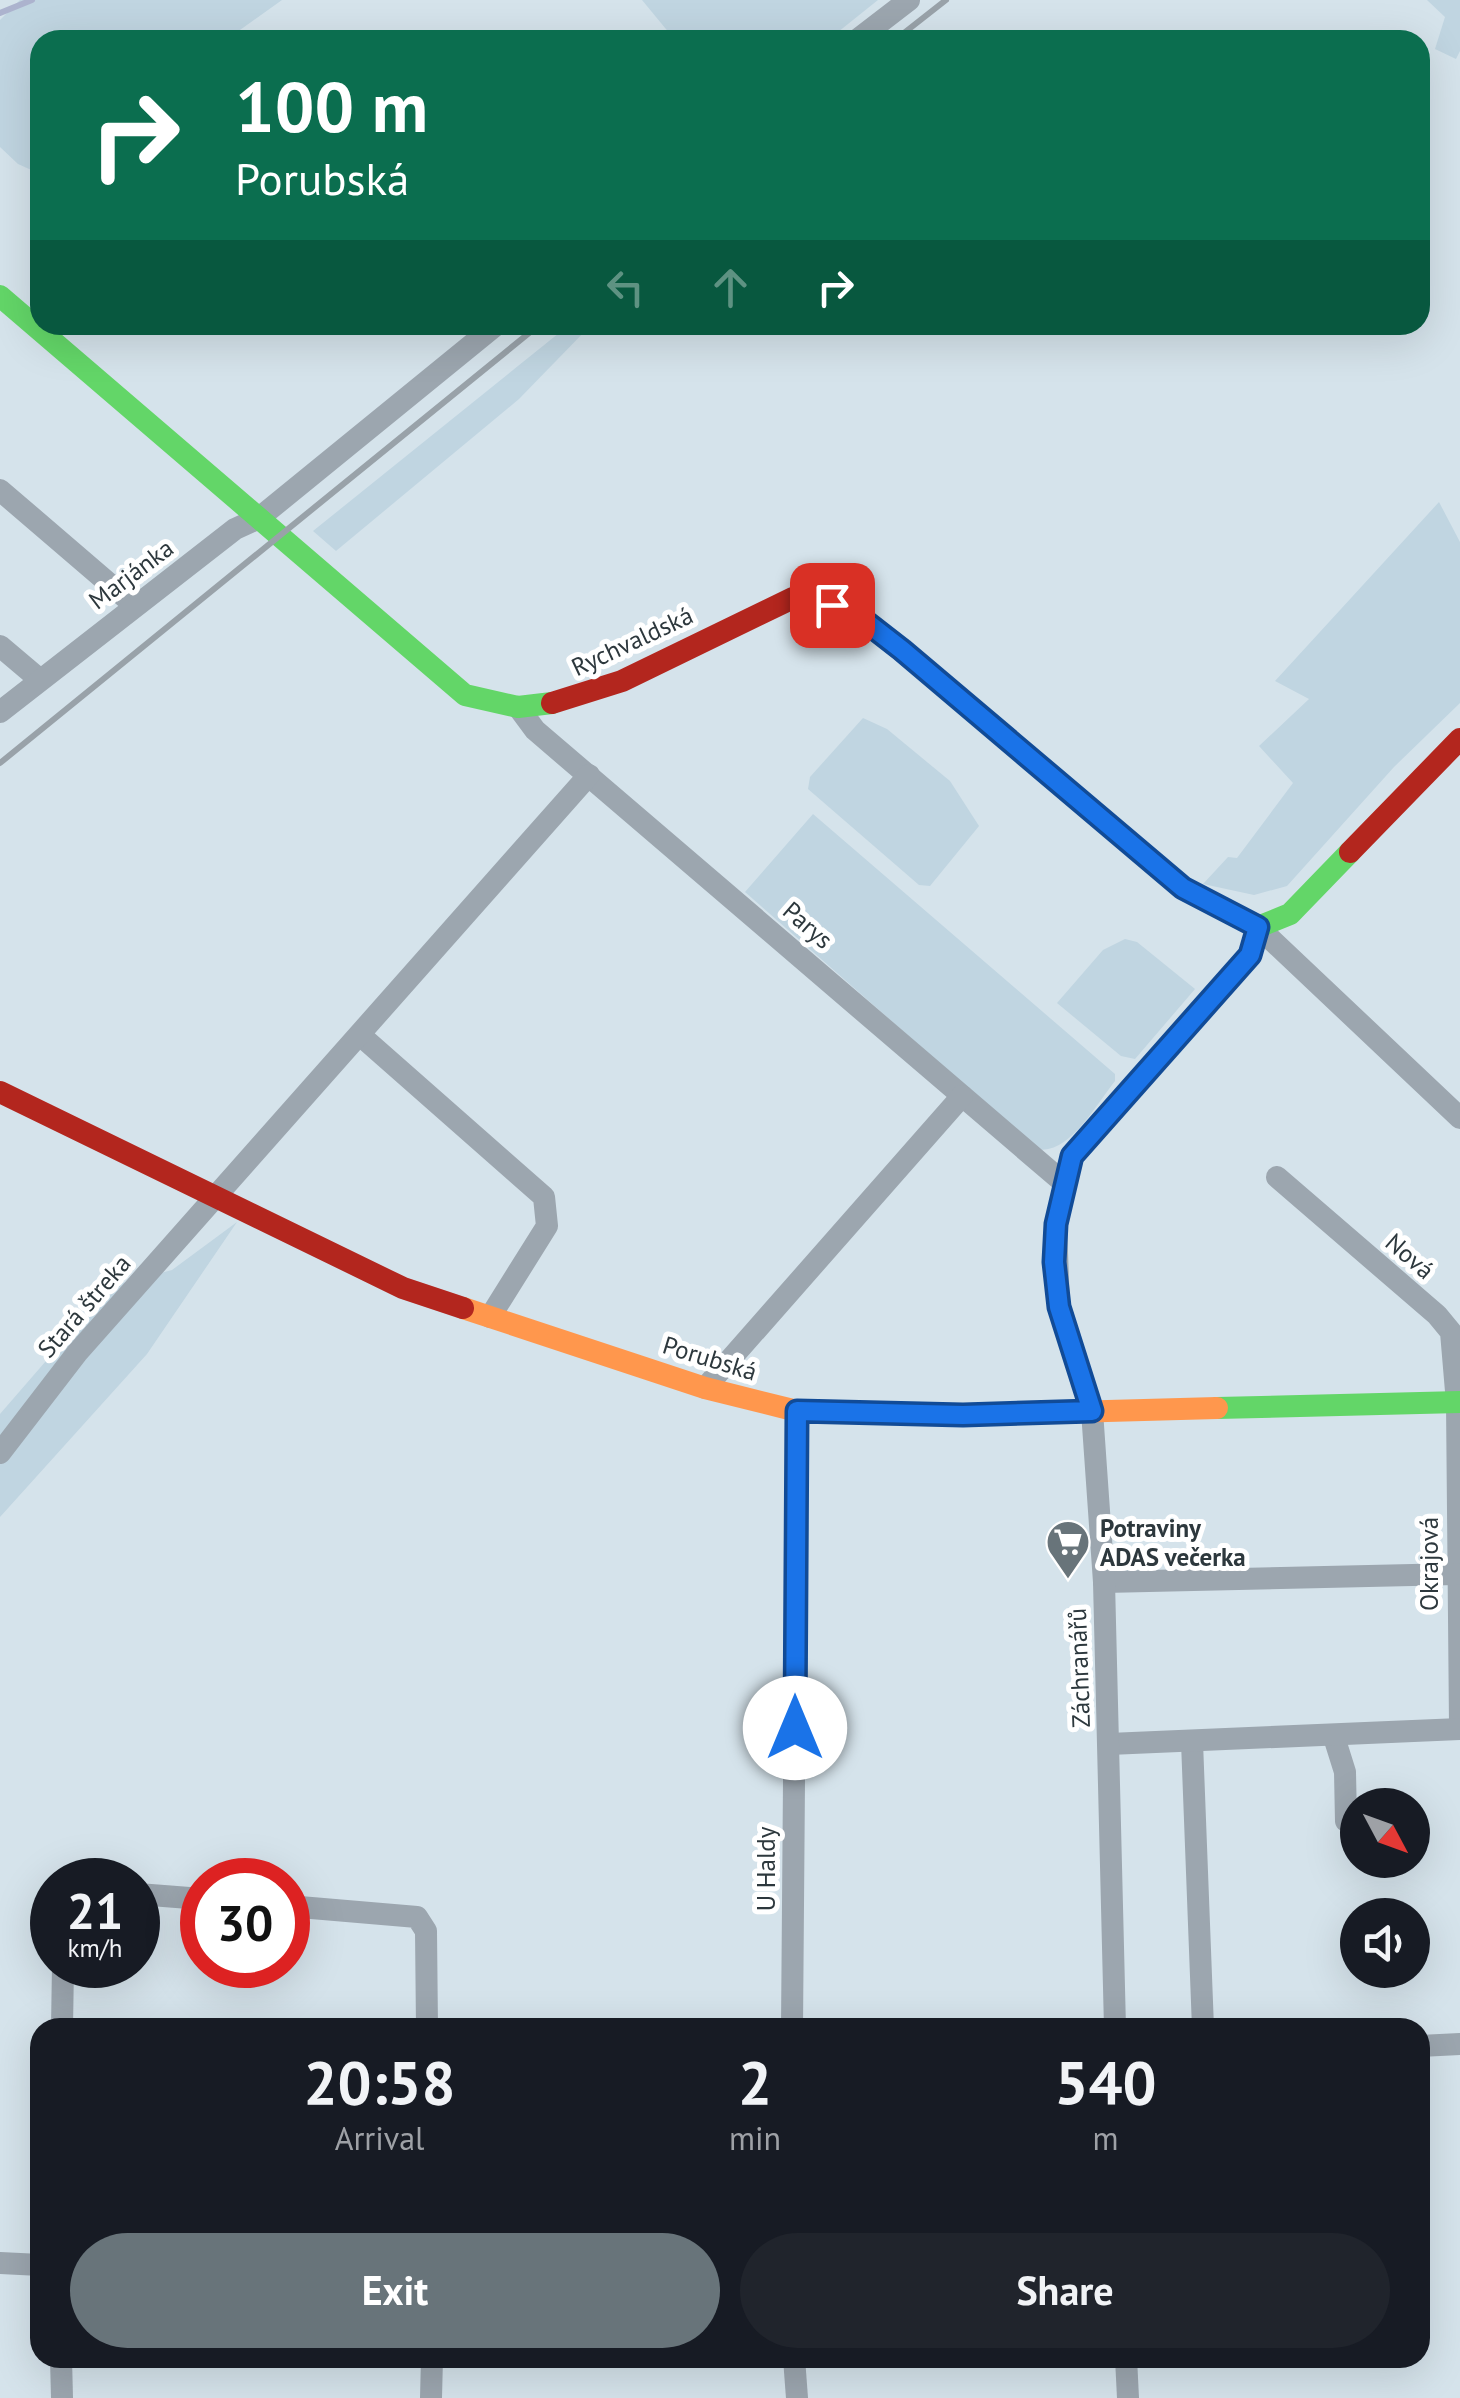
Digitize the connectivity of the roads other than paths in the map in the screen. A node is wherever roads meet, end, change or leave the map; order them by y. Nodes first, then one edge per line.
1 (909, 0) edge
2 (870, 30) edge
3 (0, 296) edge
4 (30, 322) edge
5 (46, 335) edge
6 (484, 335) edge
7 (0, 490) edge
8 (259, 518) junction
9 (134, 605) junction
10 (0, 646) edge
11 (39, 679) junction
12 (518, 706) junction
13 (0, 712) edge
14 (1460, 739) edge
15 (589, 775) junction
16 (1258, 927) junction
17 (360, 1035) junction
18 (0, 1092) edge
19 (962, 1096) junction
20 (1460, 1118) edge
21 (1278, 1178) dead end
22 (1064, 1183) junction
23 (215, 1199) junction
24 (490, 1317) junction
25 (705, 1388) junction
26 (1458, 1402) edge
27 (797, 1411) junction
28 (1092, 1411) junction
29 (0, 1453) edge
30 (1456, 1574) junction
31 (1104, 1582) junction
32 (1460, 1727) edge
33 (1334, 1737) junction
34 (1192, 1742) junction
35 (1109, 1744) junction
36 (1345, 1788) edge
37 (310, 1908) edge
38 (63, 1988) edge
39 (62, 2018) edge
40 (428, 2018) edge
41 (792, 2018) edge
42 (1116, 2018) edge
43 (1203, 2018) edge
44 (1460, 2044) edge
45 (1430, 2046) edge
46 (0, 2263) edge
47 (30, 2264) edge
48 (62, 2368) edge
49 (432, 2368) edge
50 (795, 2368) edge
51 (1126, 2368) edge
52 (62, 2398) edge
53 (431, 2398) edge
54 (797, 2398) edge
55 (1128, 2398) edge

1 - 2 street
3 - 4 street, Rychvaldská
5 - 8 street, Rychvaldská
6 - 8 street, Marjánka
7 - 9 street
8 - 9 street, Marjánka
8 - 12 street, Rychvaldská
9 - 11 street, Marjánka
10 - 11 street
11 - 13 street, Marjánka
12 - 15 street, Parys
12 - 16 street, Rychvaldská
14 - 16 street
15 - 17 street, Stará štreka
15 - 19 street, Parys
16 - 20 street
16 - 22 street
17 - 23 street, Stará štreka
17 - 24 street
18 - 23 street, Porubská
19 - 22 street, Parys
19 - 25 street
21 - 26 street, Nová
22 - 28 street
23 - 24 street, Porubská
23 - 29 street, Stará štreka
24 - 25 street, Porubská
25 - 27 street, Porubská
26 - 28 street, Porubská
26 - 30 street, Okrajová
27 - 28 street, Porubská
27 - 41 street, U Haldy
28 - 31 street, Záchranářů
30 - 31 street
30 - 32 street, Okrajová
31 - 35 street, Záchranářů
32 - 33 street, Záchranářů
33 - 34 street, Záchranářů
33 - 36 street
34 - 35 street, Záchranářů
34 - 43 street
35 - 42 street, Záchranářů
37 - 40 street
38 - 39 street
44 - 45 street
46 - 47 street
48 - 52 street
49 - 53 street
50 - 54 street
51 - 55 street

